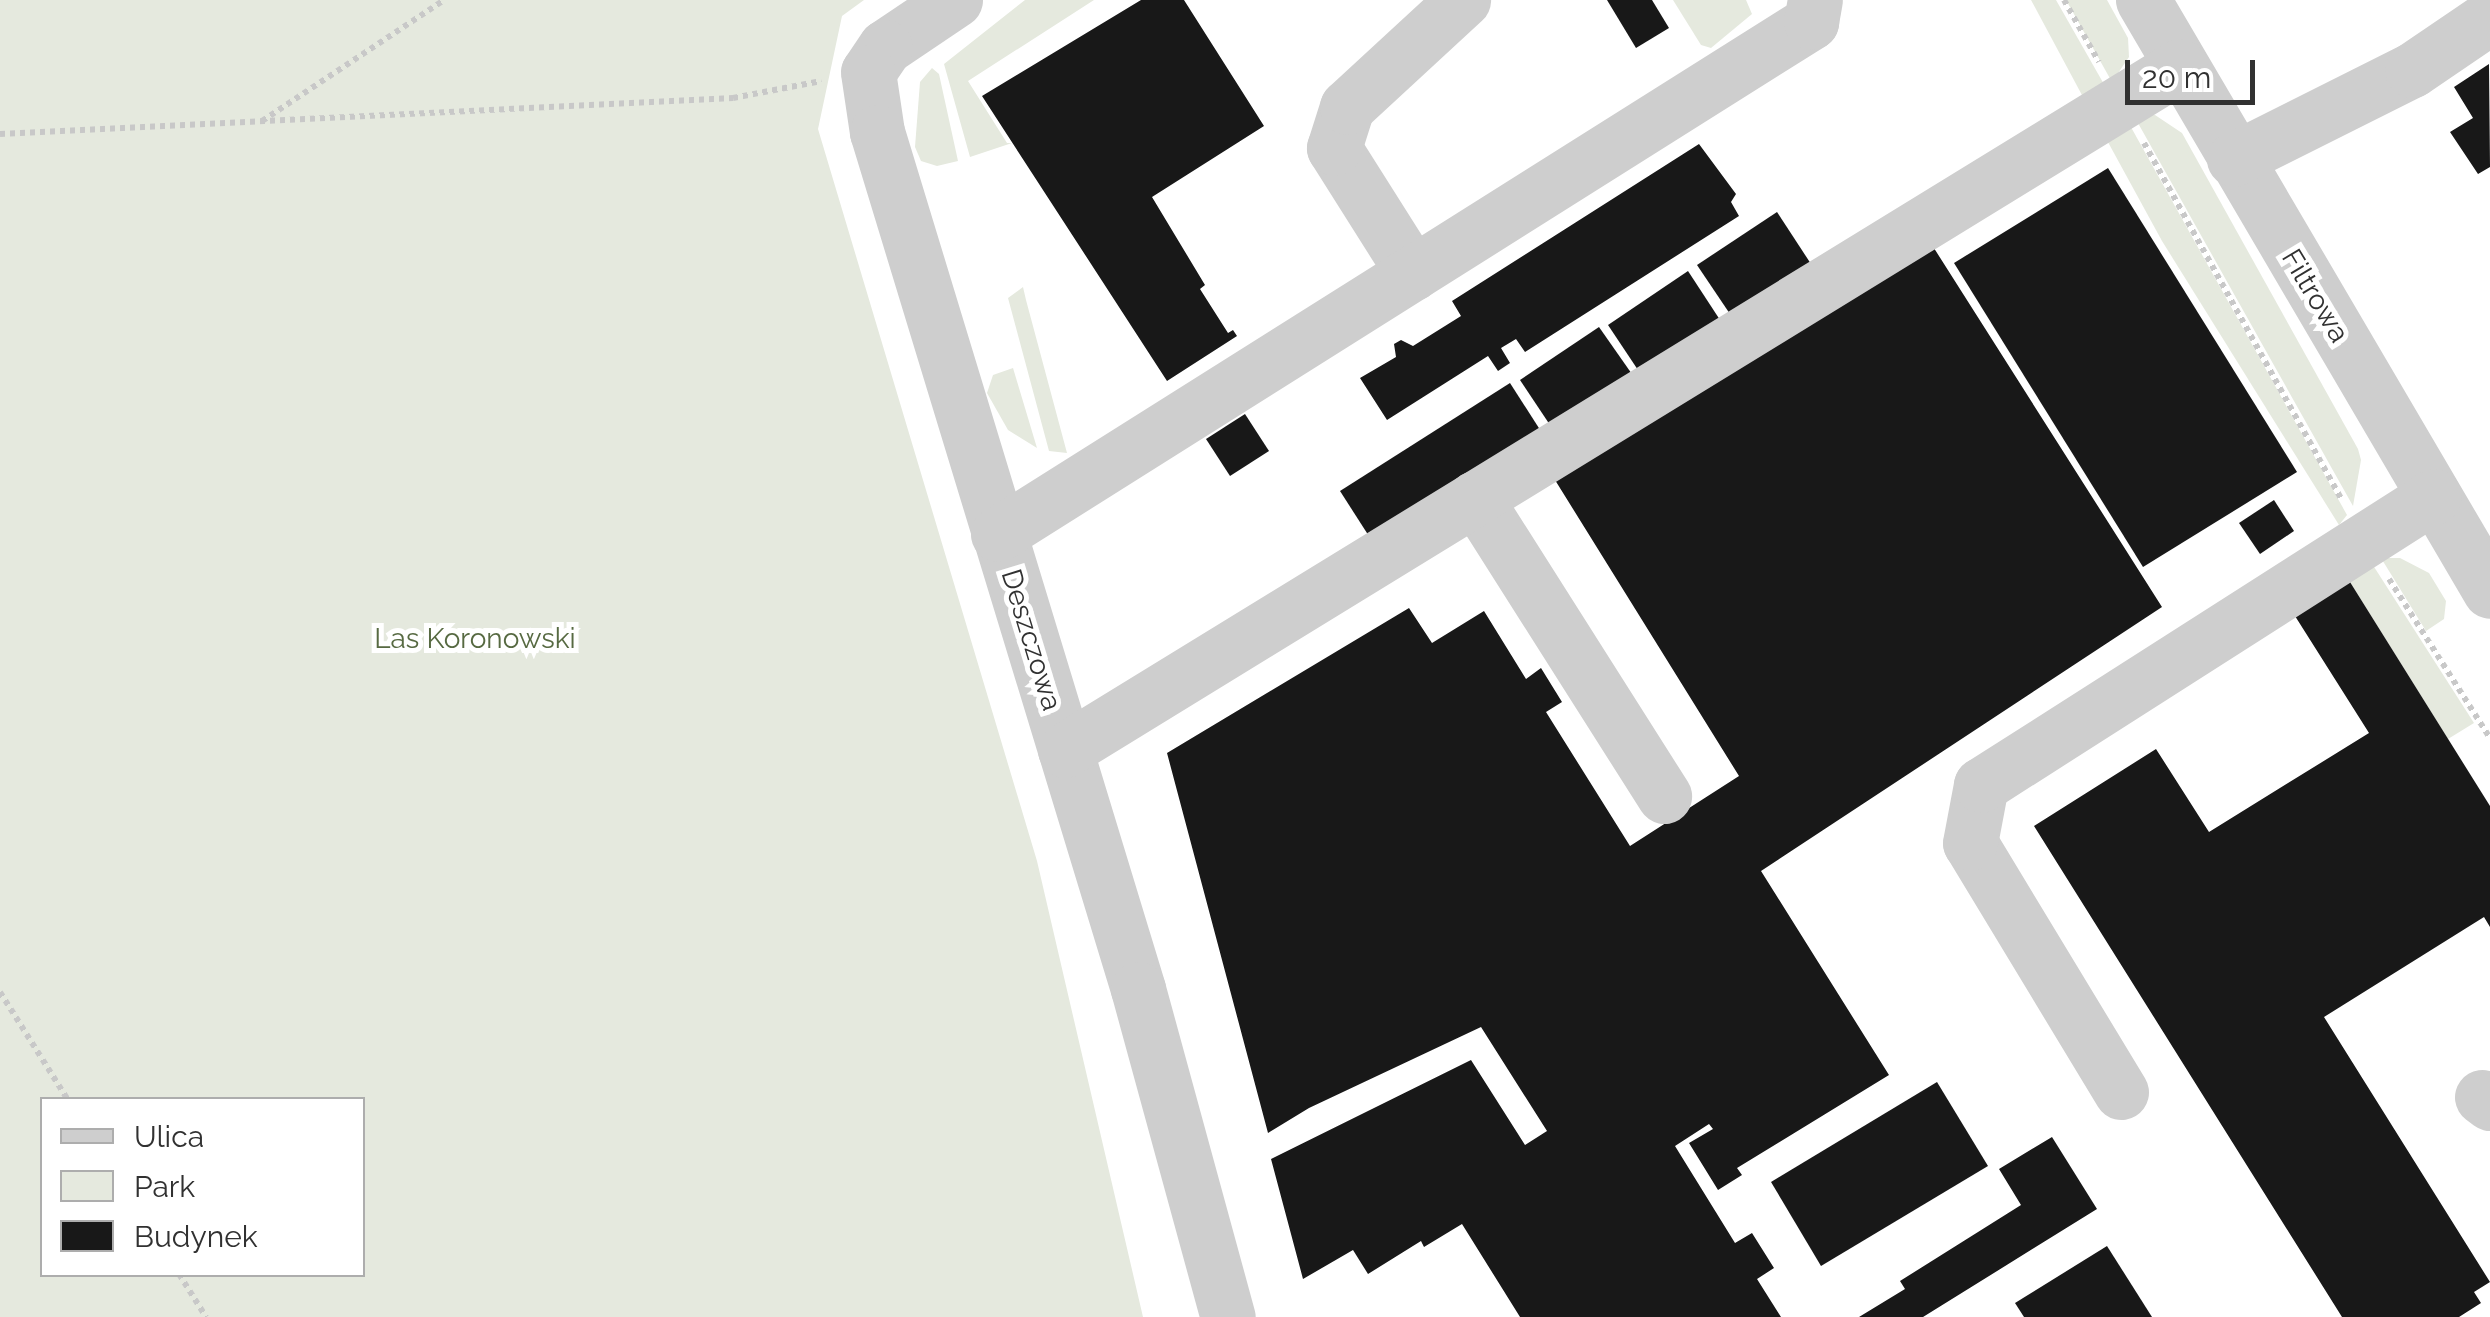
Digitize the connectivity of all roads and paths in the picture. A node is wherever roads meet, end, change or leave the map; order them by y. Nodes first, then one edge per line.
1 (444, 0) edge
2 (954, 0) edge
3 (1463, 0) edge
4 (1814, 0) edge
5 (2064, 0) edge
6 (2143, 0) edge
7 (2490, 17) edge
8 (2180, 66) junction
9 (868, 72) junction
10 (2122, 102) junction
11 (262, 122) junction
12 (0, 134) edge
13 (2234, 159) junction
14 (1413, 272) junction
15 (2434, 496) junction
16 (1476, 498) junction
17 (998, 534) junction
18 (2364, 540) junction
19 (2490, 591) edge
20 (2490, 738) edge
21 (1065, 750) junction
22 (1664, 796) dead end
23 (0, 992) edge
24 (2121, 1092) dead end
25 (66, 1097) edge
26 (181, 1277) edge
27 (206, 1317) edge
28 (1228, 1317) edge

1 - 11 path
2 - 9 street
3 - 14 street
4 - 14 street
5 - 10 path
6 - 8 street, Filtrowa
7 - 13 street
8 - 10 street
8 - 13 street, Filtrowa
9 - 11 path
9 - 17 street, Deszczowa
10 - 16 street
10 - 18 path
11 - 12 path
13 - 15 street, Filtrowa
14 - 17 street
15 - 18 street
15 - 19 street, Filtrowa
16 - 21 street
16 - 22 street
17 - 21 street, Deszczowa
18 - 20 path
18 - 24 street
21 - 28 street, Deszczowa
23 - 25 path
26 - 27 path

